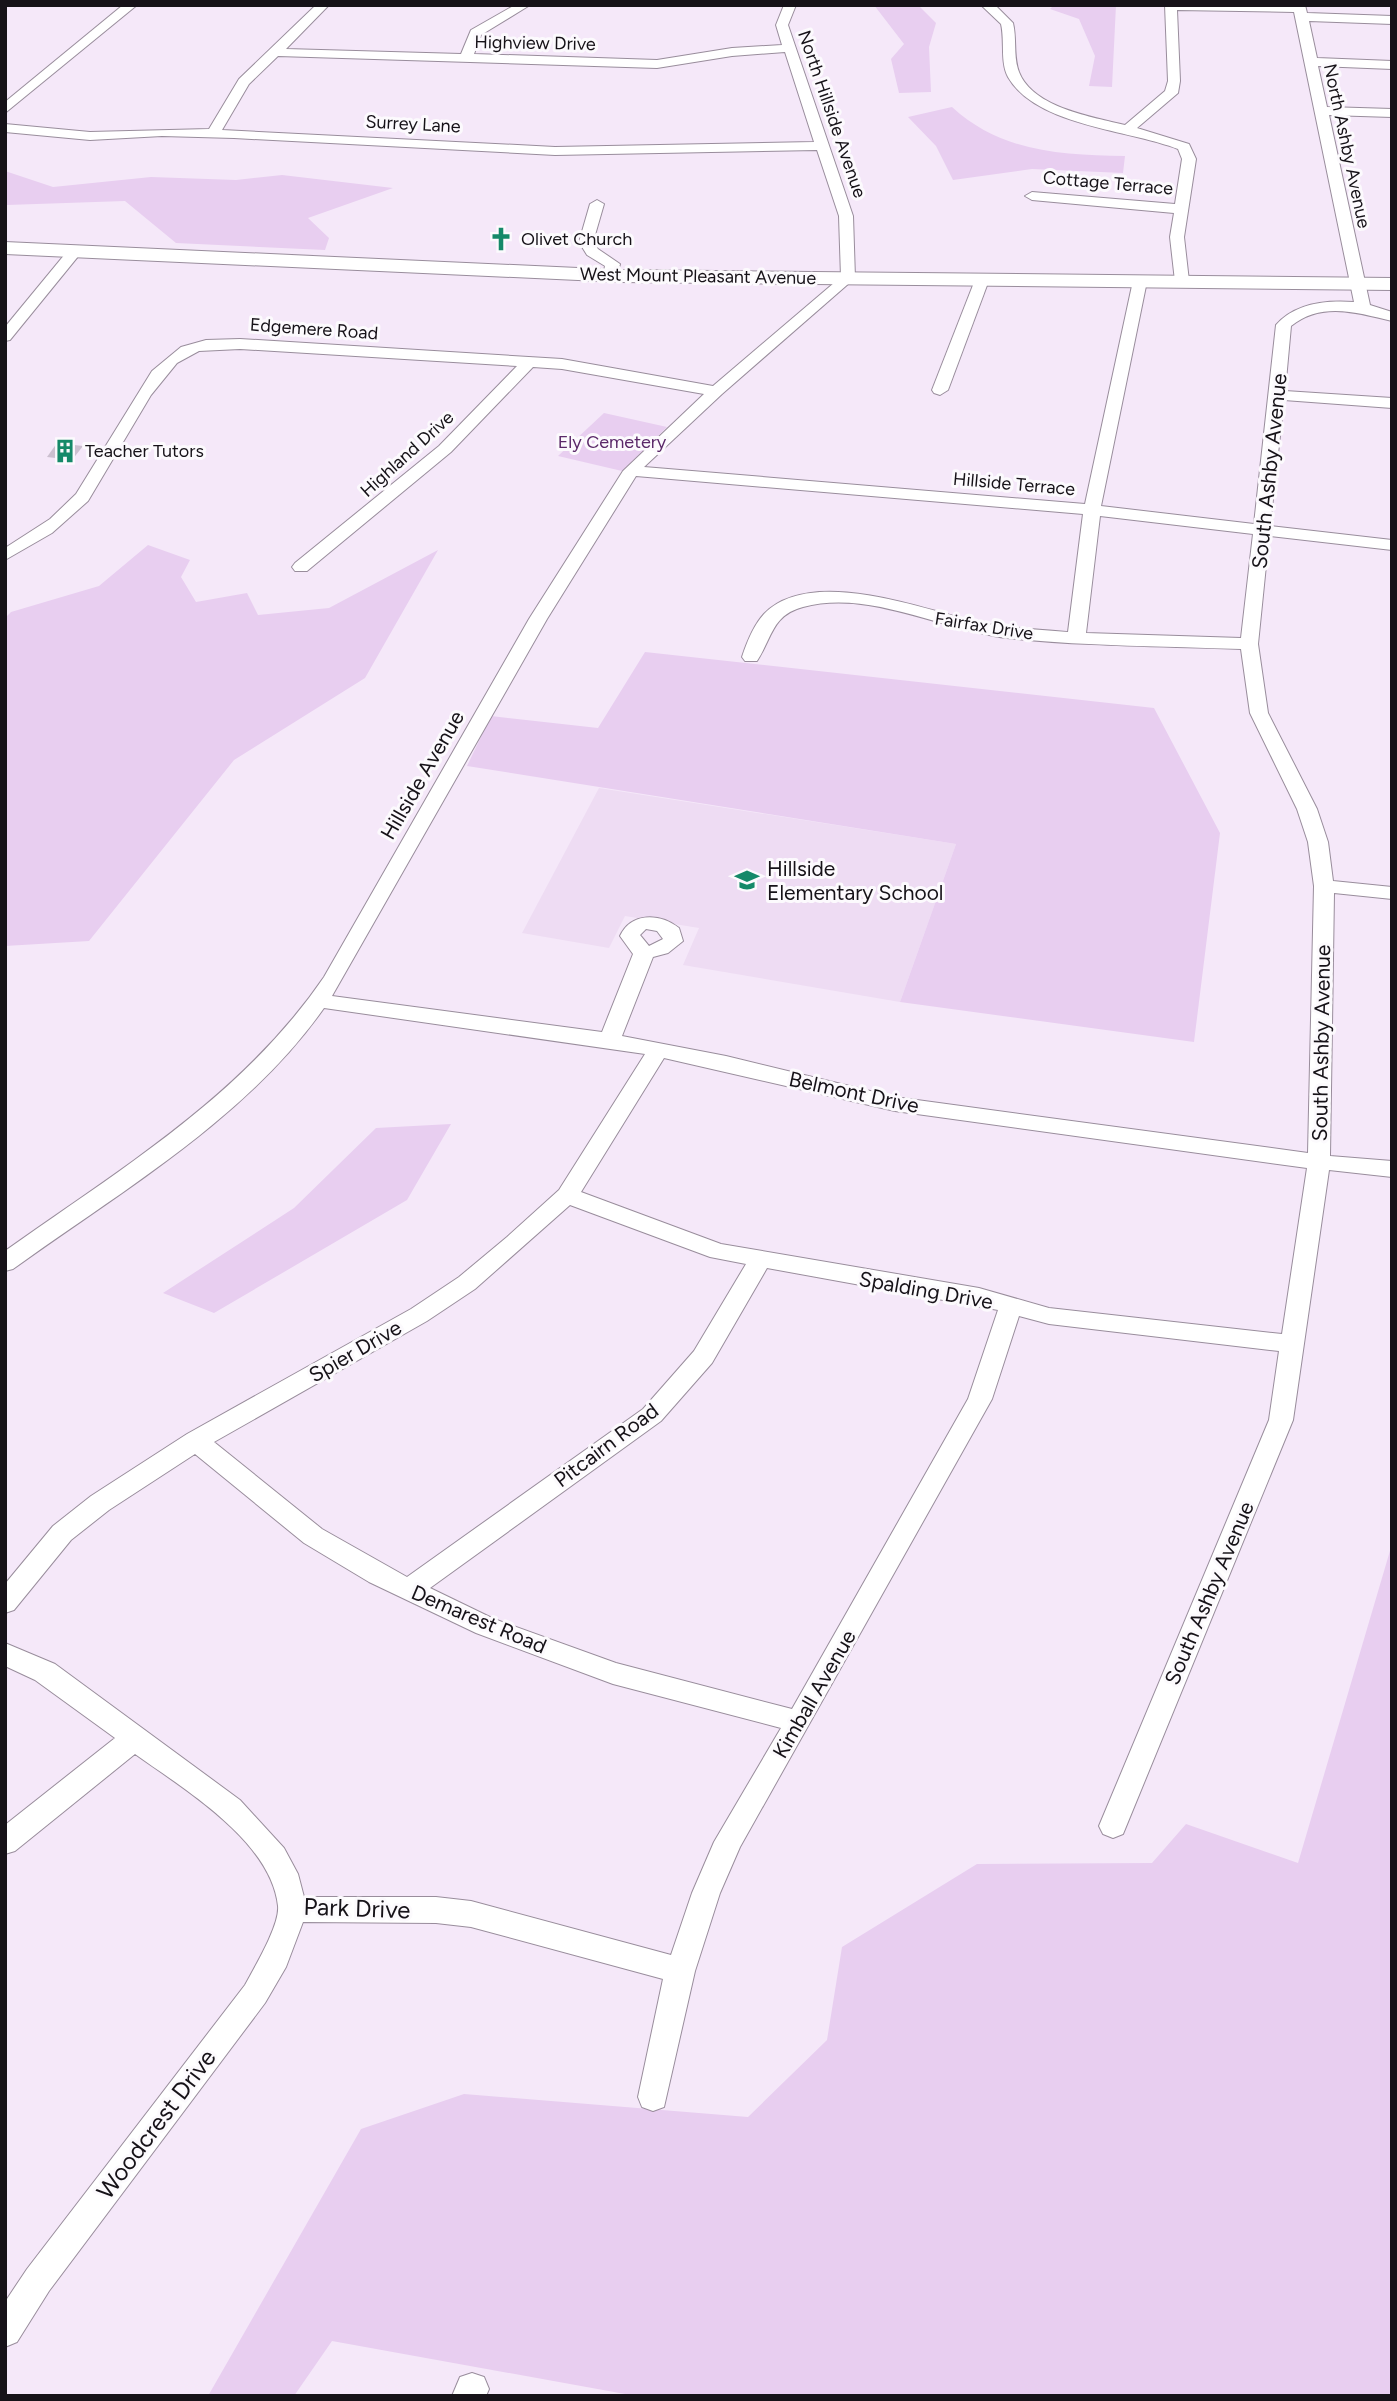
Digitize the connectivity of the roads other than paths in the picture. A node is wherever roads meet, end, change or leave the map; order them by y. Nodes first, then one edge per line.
1 (131, 5) edge
2 (323, 5) edge
3 (524, 5) edge
4 (790, 5) edge
5 (987, 5) edge
6 (1171, 5) edge
7 (1300, 10) edge
8 (1392, 20) edge
9 (792, 48) junction
10 (275, 52) junction
11 (466, 59) junction
12 (1310, 62) junction
13 (1392, 65) edge
14 (5, 109) edge
15 (1319, 111) junction
16 (1392, 113) edge
17 (5, 128) edge
18 (1129, 128) junction
19 (213, 133) junction
20 (820, 145) junction
21 (1032, 196) dead end
22 (597, 204) dead end
23 (1180, 209) junction
24 (5, 248) edge
25 (75, 251) junction
26 (610, 276) junction
27 (848, 278) junction
28 (982, 279) junction
29 (1140, 281) junction
30 (1182, 281) junction
31 (1356, 283) junction
32 (1392, 284) edge
33 (1363, 309) junction
34 (1392, 317) edge
35 (5, 337) edge
36 (530, 361) junction
37 (940, 390) dead end
38 (716, 391) junction
39 (1277, 395) junction
40 (1392, 403) edge
41 (631, 471) junction
42 (1092, 510) junction
43 (1263, 532) junction
44 (1392, 545) edge
45 (5, 555) edge
46 (301, 567) dead end
47 (1076, 638) junction
48 (1249, 644) junction
49 (751, 657) dead end
50 (1324, 886) junction
51 (1392, 893) edge
52 (645, 953) dead end
53 (318, 1000) junction
54 (610, 1040) junction
55 (658, 1050) junction
56 (1319, 1162) junction
57 (1392, 1169) edge
58 (567, 1195) junction
59 (760, 1259) junction
60 (5, 1263) edge
61 (1012, 1305) junction
62 (1294, 1344) junction
63 (196, 1441) junction
64 (408, 1590) junction
65 (5, 1603) edge
66 (5, 1654) edge
67 (799, 1722) junction
68 (135, 1738) junction
69 (1113, 1826) dead end
70 (5, 1842) edge
71 (293, 1909) junction
72 (680, 1971) junction
73 (653, 2097) dead end
74 (5, 2331) edge

1 - 14 street
2 - 10 street
3 - 11 street
4 - 9 street, North Hillside Avenue
5 - 18 street
6 - 7 street
6 - 18 street
7 - 8 street
7 - 12 street, North Ashby Avenue
9 - 11 street, Highview Drive
9 - 20 street, North Hillside Avenue
10 - 11 street, Highview Drive
10 - 19 street
12 - 13 street
12 - 15 street, North Ashby Avenue
15 - 16 street
15 - 31 street, North Ashby Avenue
17 - 19 street, Surrey Lane
18 - 23 street
19 - 20 street, Surrey Lane
20 - 27 street, North Hillside Avenue
21 - 23 street, Cottage Terrace
22 - 26 street
23 - 30 street
24 - 25 main road, West Mount Pleasant Avenue
25 - 26 main road, West Mount Pleasant Avenue
25 - 35 street
26 - 27 main road, West Mount Pleasant Avenue
27 - 28 main road, West Mount Pleasant Avenue
27 - 38 street, Hillside Avenue
28 - 29 main road, West Mount Pleasant Avenue
28 - 37 street
29 - 30 main road, West Mount Pleasant Avenue
29 - 42 street
30 - 31 main road, West Mount Pleasant Avenue
31 - 32 main road, West Mount Pleasant Avenue
31 - 33 street, North Ashby Avenue
33 - 34 street
33 - 39 street, South Ashby Avenue
36 - 38 street, Edgemere Road
36 - 45 street, Edgemere Road
36 - 46 street, Highland Drive
38 - 41 street, Hillside Avenue
39 - 40 street
39 - 43 street, South Ashby Avenue
41 - 42 street, Hillside Terrace
41 - 53 street, Hillside Avenue
42 - 43 street, Hillside Terrace
42 - 47 street
43 - 44 street, Hillside Terrace
43 - 48 street, South Ashby Avenue
47 - 48 street, Fairfax Drive
47 - 49 street, Fairfax Drive
48 - 50 street, South Ashby Avenue
50 - 51 street
50 - 56 street, South Ashby Avenue
52 - 54 street
53 - 54 street, Belmont Drive
53 - 60 street, Hillside Avenue
54 - 55 street, Belmont Drive
55 - 56 street, Belmont Drive
55 - 58 street, Spier Drive
56 - 57 street, Belmont Drive
56 - 62 street, South Ashby Avenue
58 - 59 street, Spalding Drive
58 - 63 street, Spier Drive
59 - 61 street, Spalding Drive
59 - 64 street, Pitcairn Road
61 - 62 street, Spalding Drive
61 - 67 street, Kimball Avenue
62 - 69 street, South Ashby Avenue
63 - 64 street, Demarest Road
63 - 65 street, Spier Drive
64 - 67 street, Demarest Road
66 - 68 street, Park Drive
67 - 72 street, Kimball Avenue
68 - 70 street
68 - 71 street, Park Drive
71 - 72 street, Park Drive
71 - 74 street, Woodcrest Drive
72 - 73 street, Kimball Avenue

